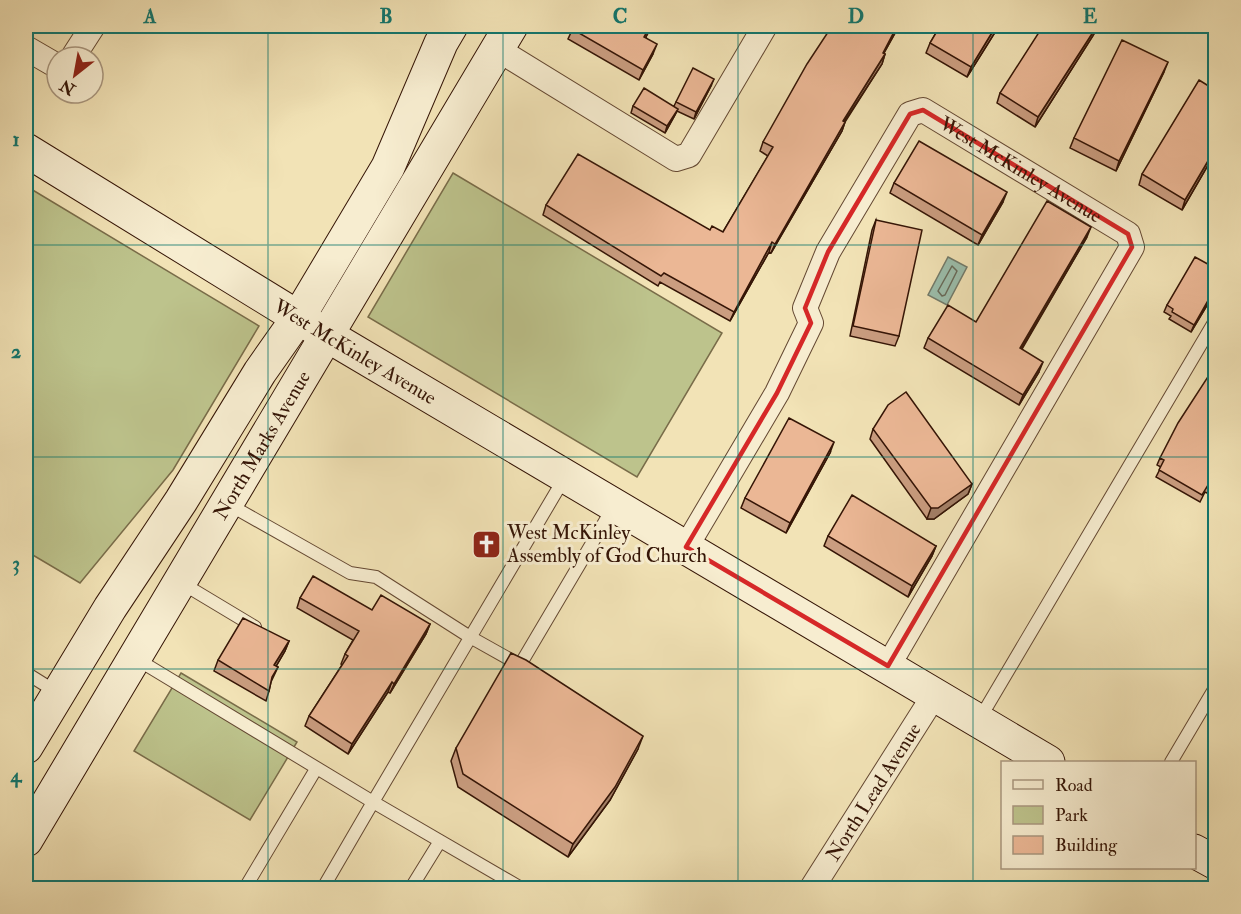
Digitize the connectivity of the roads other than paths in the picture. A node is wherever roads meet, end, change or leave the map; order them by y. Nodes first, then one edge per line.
1 (93, 26) edge
2 (451, 26) edge
3 (765, 26) edge
4 (504, 37) edge
5 (81, 45) edge
6 (26, 48) edge
7 (45, 59) edge
8 (26, 150) edge
9 (1215, 319) edge
10 (312, 326) junction
11 (565, 476) junction
12 (225, 503) junction
13 (615, 505) junction
14 (686, 547) junction
15 (178, 582) junction
16 (263, 632) edge
17 (470, 637) junction
18 (134, 657) junction
19 (888, 666) junction
20 (26, 673) edge
21 (1215, 686) edge
22 (58, 693) junction
23 (935, 694) junction
24 (979, 720) junction
25 (26, 747) edge
26 (1046, 761) edge
27 (1172, 761) edge
28 (316, 769) junction
29 (373, 802) junction
30 (26, 840) edge
31 (440, 841) junction
32 (1196, 852) edge
33 (1215, 863) edge
34 (501, 883) edge
35 (245, 888) edge
36 (323, 888) edge
37 (411, 888) edge
38 (521, 888) edge
39 (812, 888) edge

1 - 5 street
2 - 10 main road, North Marks Avenue
3 - 4 street, North Marks Avenue
4 - 10 main road, North Marks Avenue
6 - 7 street
8 - 10 main road, West McKinley Avenue
9 - 24 lane
10 - 11 main road, West McKinley Avenue
10 - 12 main road, North Marks Avenue
10 - 22 main road, North Marks Avenue
11 - 13 main road, West McKinley Avenue
11 - 17 lane
12 - 15 main road, North Marks Avenue
12 - 17 lane
13 - 14 main road, West McKinley Avenue
13 - 17 lane
14 - 19 main road, West McKinley Avenue
14 - 19 street, West McKinley Avenue
15 - 16 lane
15 - 18 main road, North Marks Avenue
17 - 29 lane
18 - 28 lane
18 - 30 main road, North Marks Avenue
19 - 23 main road, West McKinley Avenue
20 - 22 lane
21 - 27 lane
22 - 25 main road, North Marks Avenue
23 - 24 main road, West McKinley Avenue
23 - 39 street, North Lead Avenue
24 - 26 main road, West McKinley Avenue
28 - 29 lane
28 - 35 lane
29 - 31 lane
29 - 36 lane
31 - 34 lane
31 - 37 lane
32 - 33 main road
34 - 38 lane

